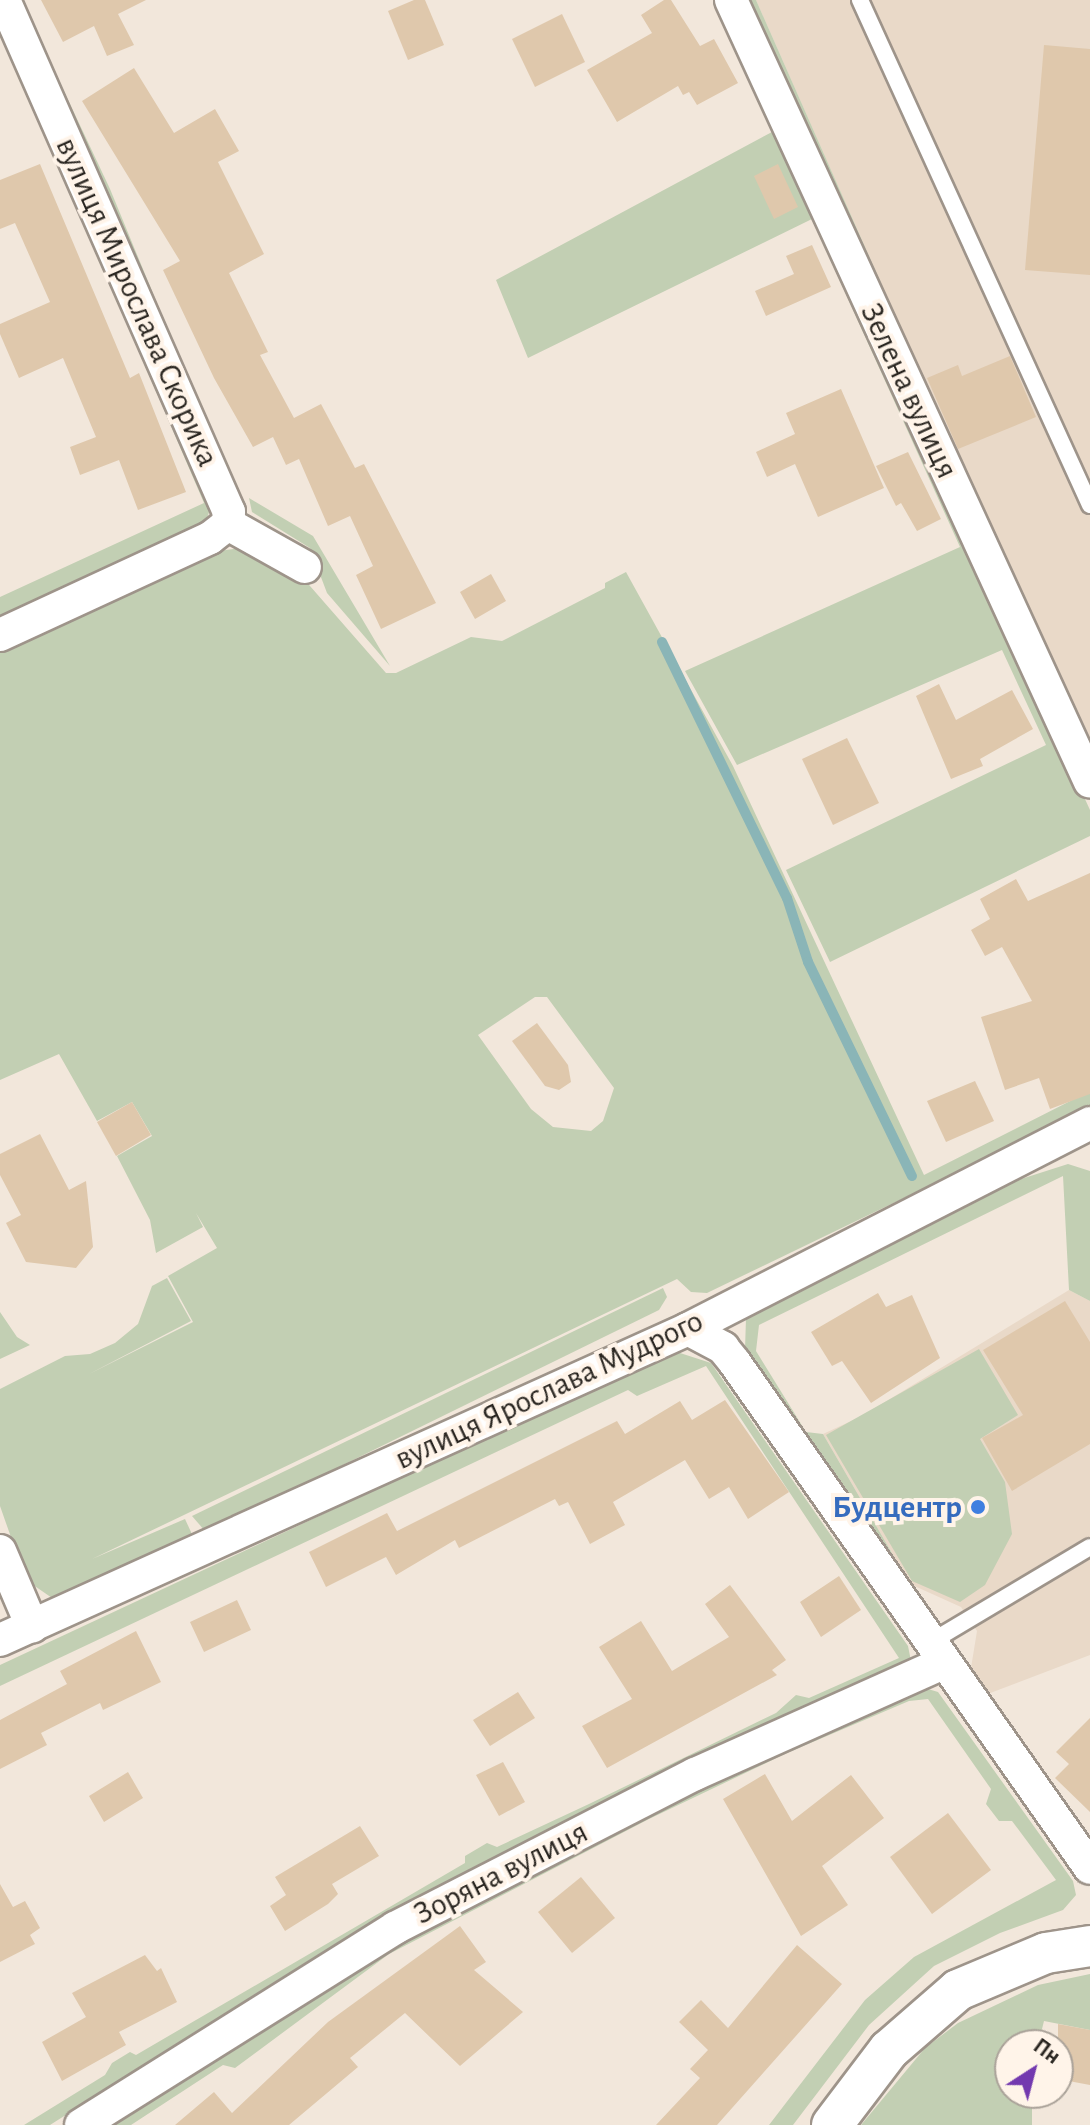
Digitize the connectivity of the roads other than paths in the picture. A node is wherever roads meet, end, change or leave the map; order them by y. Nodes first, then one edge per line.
1 (4, 0) edge
2 (731, 0) edge
3 (860, 0) edge
4 (1090, 505) edge
5 (228, 524) junction
6 (305, 567) dead end
7 (0, 635) edge
8 (1090, 782) edge
9 (1090, 1123) edge
10 (688, 1329) junction
11 (1090, 1547) edge
12 (0, 1551) edge
13 (32, 1626) junction
14 (0, 1640) edge
15 (936, 1653) junction
16 (1090, 1868) edge
17 (1090, 1946) edge
18 (81, 2125) edge
19 (832, 2125) edge

1 - 5 street, вулиця Мирослава Скорика
2 - 8 street, Зелена вулиця
3 - 4 lane
5 - 6 street
5 - 7 street
9 - 10 street, вулиця Ярослава Мудрого
10 - 13 street, вулиця Ярослава Мудрого
10 - 15 street
11 - 15 lane
12 - 13 street
13 - 14 street, вулиця Ярослава Мудрого
15 - 16 street
15 - 18 street, Зоряна вулиця
17 - 19 street

